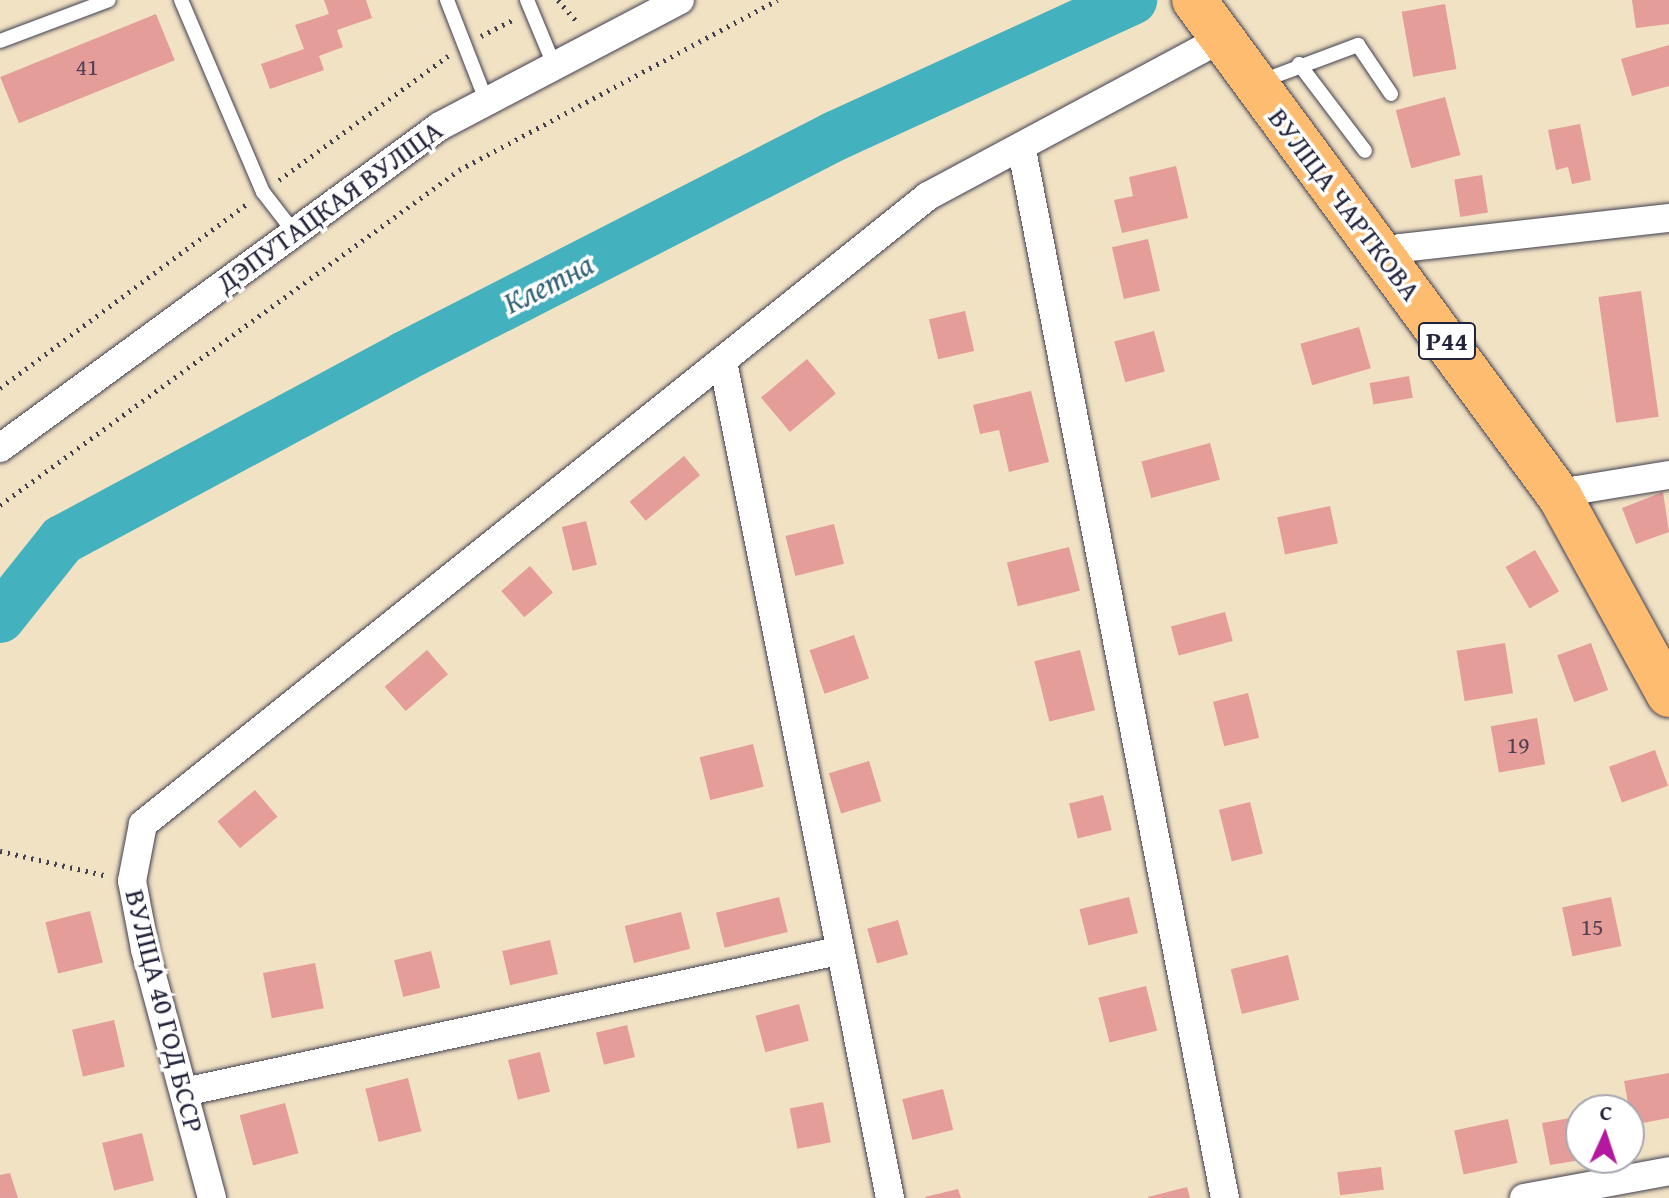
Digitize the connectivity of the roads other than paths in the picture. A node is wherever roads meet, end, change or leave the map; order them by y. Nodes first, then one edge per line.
1 (109, 0) edge
2 (181, 0) edge
3 (447, 0) edge
4 (527, 0) edge
5 (680, 0) edge
6 (1196, 2) edge
7 (1221, 39) junction
8 (0, 41) edge
9 (1299, 64) junction
10 (554, 65) junction
11 (1255, 85) junction
12 (1391, 94) dead end
13 (486, 100) junction
14 (1022, 150) junction
15 (1365, 151) dead end
16 (1669, 218) edge
17 (293, 231) junction
18 (1385, 255) junction
19 (723, 362) junction
20 (0, 448) edge
21 (1669, 475) edge
22 (1560, 497) junction
23 (1669, 695) edge
24 (838, 951) junction
25 (184, 1092) junction
26 (1669, 1171) edge
27 (212, 1198) edge
28 (890, 1198) edge
29 (1225, 1198) edge
30 (1524, 1198) edge

1 - 8 lane
2 - 17 lane
3 - 13 lane
4 - 10 lane
5 - 10 street, ДЭПУТАЦКАЯ ВУЛІЦА
6 - 7 main road, ВУЛІЦА ЧАРТКОВА / Р44
7 - 11 main road, ВУЛІЦА ЧАРТКОВА / Р44
7 - 14 street
9 - 11 lane
9 - 12 lane
9 - 15 lane
10 - 13 street, ДЭПУТАЦКАЯ ВУЛІЦА
11 - 18 main road, ВУЛІЦА ЧАРТКОВА / Р44
13 - 17 street, ДЭПУТАЦКАЯ ВУЛІЦА
14 - 19 street
14 - 29 street
16 - 18 street
17 - 20 street, ДЭПУТАЦКАЯ ВУЛІЦА
18 - 22 main road, ВУЛІЦА ЧАРТКОВА / Р44
19 - 24 street
19 - 25 street, ВУЛІЦА 40 ГОД БССР
21 - 22 street
22 - 23 main road, ВУЛІЦА ЧАРТКОВА / Р44
24 - 25 street
24 - 28 street
25 - 27 street, ВУЛІЦА 40 ГОД БССР
26 - 30 street

